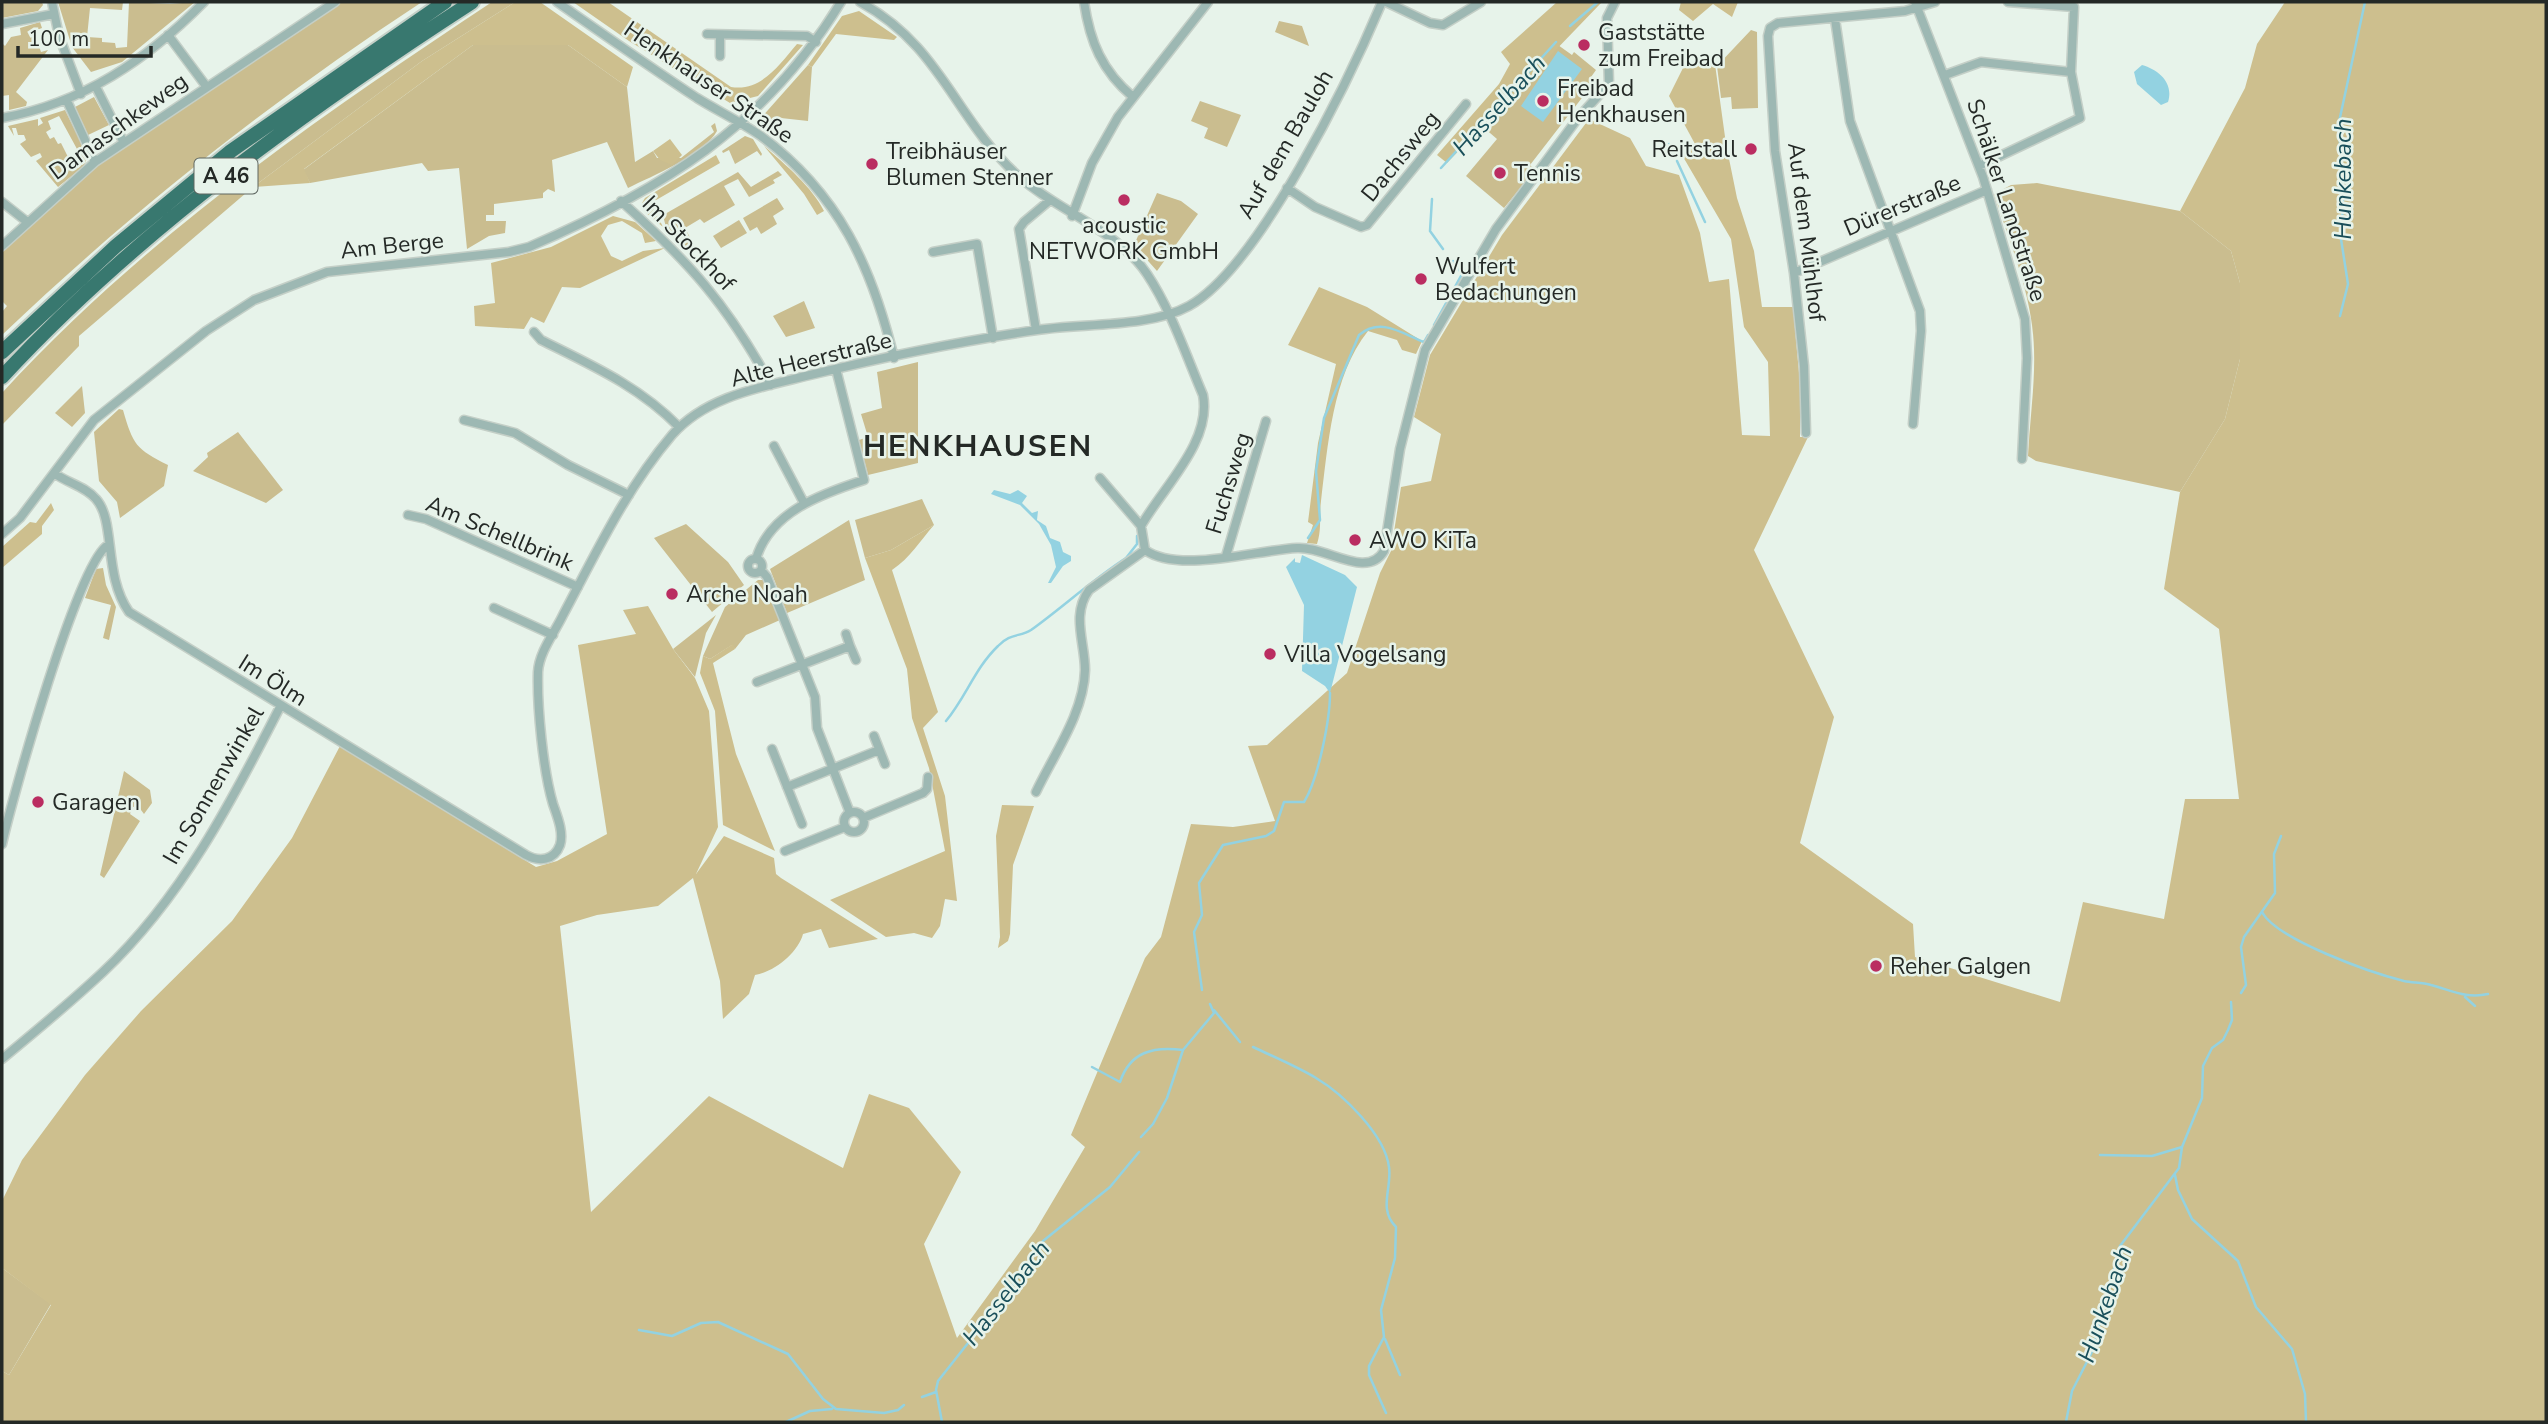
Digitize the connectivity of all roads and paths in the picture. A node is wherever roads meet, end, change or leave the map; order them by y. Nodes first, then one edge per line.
1 (52, 2) edge
2 (204, 2) edge
3 (335, 2) edge
4 (445, 2) edge
5 (472, 2) edge
6 (557, 2) edge
7 (841, 2) edge
8 (860, 2) edge
9 (1084, 2) edge
10 (1208, 2) edge
11 (1384, 2) edge
12 (1481, 2) edge
13 (1615, 2) edge
14 (1935, 2) edge
15 (2008, 2) edge
16 (1916, 5) edge
17 (54, 14) junction
18 (1835, 19) junction
19 (2, 24) edge
20 (706, 34) dead end
21 (720, 35) junction
22 (168, 36) junction
23 (816, 42) junction
24 (720, 55) dead end
25 (2071, 72) junction
26 (1945, 75) junction
27 (206, 86) junction
28 (96, 87) junction
29 (81, 94) junction
30 (1133, 97) junction
31 (67, 102) junction
32 (1466, 104) dead end
33 (2, 118) edge
34 (741, 124) junction
35 (123, 141) junction
36 (94, 162) junction
37 (1979, 166) junction
38 (1287, 188) junction
39 (1987, 190) junction
40 (621, 201) junction
41 (1049, 201) junction
42 (2, 202) edge
43 (1072, 216) junction
44 (26, 221) junction
45 (1890, 231) junction
46 (2, 246) edge
47 (933, 252) dead end
48 (1794, 273) junction
49 (1168, 315) junction
50 (1036, 330) junction
51 (534, 332) dead end
52 (993, 338) junction
53 (2, 352) edge
54 (894, 358) junction
55 (836, 369) junction
56 (2, 377) edge
57 (771, 385) junction
58 (464, 420) dead end
59 (1266, 421) dead end
60 (1913, 424) dead end
61 (679, 427) junction
62 (1806, 433) dead end
63 (774, 446) dead end
64 (2022, 459) dead end
65 (54, 473) junction
66 (1100, 478) dead end
67 (629, 495) junction
68 (804, 503) junction
69 (408, 515) dead end
70 (1141, 526) junction
71 (2, 534) edge
72 (107, 545) junction
73 (1145, 550) junction
74 (1226, 556) junction
75 (578, 587) junction
76 (494, 608) dead end
77 (846, 634) dead end
78 (553, 635) junction
79 (850, 646) junction
80 (856, 660) dead end
81 (802, 665) junction
82 (757, 682) dead end
83 (280, 707) junction
84 (874, 736) dead end
85 (772, 748) dead end
86 (879, 750) junction
87 (885, 764) dead end
88 (832, 768) junction
89 (928, 777) dead end
90 (787, 787) junction
91 (1036, 792) dead end
92 (850, 813) junction
93 (863, 818) junction
94 (802, 824) dead end
95 (845, 827) junction
96 (2, 844) edge
97 (785, 851) dead end
98 (546, 859) joint
99 (2, 1059) edge

1 - 17 street
2 - 22 street
3 - 27 street, Damaschkeweg
4 - 53 highway, A 46
5 - 56 highway, A 46
6 - 34 street, Henkhauser Straße
7 - 23 street, Am Berge
8 - 41 street
9 - 30 street
10 - 30 street
11 - 12 street
11 - 38 street, Auf dem Bauloh
13 - 74 street
14 - 16 street
15 - 25 street
16 - 18 street
16 - 26 street, Schälker Landstraße
17 - 19 street
17 - 29 street
18 - 45 street
18 - 48 street, Auf dem Mühlhof
20 - 21 street
21 - 23 street
21 - 24 street
22 - 27 street
22 - 28 street
23 - 34 street, Am Berge
25 - 26 street
25 - 37 street
26 - 37 street, Schälker Landstraße
27 - 35 street, Damaschkeweg
28 - 29 street
28 - 35 street
29 - 31 street
30 - 43 street
31 - 33 street
31 - 36 street
32 - 38 street, Dachsweg
34 - 40 street, Am Berge
34 - 54 street, Henkhauser Straße
35 - 36 street, Damaschkeweg
36 - 44 street, Damaschkeweg
37 - 39 street, Schälker Landstraße
38 - 49 street, Auf dem Bauloh
39 - 45 street, Dürerstraße
39 - 64 street, Schälker Landstraße
40 - 57 street, Im Stockhof
40 - 65 street, Am Berge
41 - 43 street
41 - 50 street
42 - 44 street
43 - 49 street
44 - 46 street, Damaschkeweg
45 - 48 street, Dürerstraße
45 - 60 street
47 - 52 street
48 - 62 street, Auf dem Mühlhof
49 - 50 street, Alte Heerstraße
49 - 70 street
50 - 52 street, Alte Heerstraße
51 - 61 street
52 - 54 street, Alte Heerstraße
54 - 55 street, Alte Heerstraße
55 - 57 street, Alte Heerstraße
55 - 68 street
57 - 61 street, Alte Heerstraße
58 - 67 street
59 - 74 street, Fuchsweg
61 - 67 street, Alte Heerstraße
63 - 68 street
65 - 71 street, Am Berge
65 - 72 street, Im Ölm
66 - 70 street
67 - 75 street, Alte Heerstraße
68 - 81 street
69 - 75 street, Am Schellbrink
70 - 73 street
72 - 83 street, Im Ölm
72 - 96 street
73 - 74 street
73 - 91 street
75 - 78 street, Alte Heerstraße
76 - 78 street
77 - 79 street
78 - 98 street, Alte Heerstraße
79 - 80 street
79 - 81 street
81 - 82 street
81 - 88 street
83 - 98 street, Im Ölm
83 - 99 street, Im Sonnenwinkel
84 - 86 street
85 - 90 street
86 - 87 street
86 - 88 street
88 - 90 street
88 - 92 street
89 - 93 street
90 - 94 street
92 - 93 street
92 - 95 street
93 - 95 street
95 - 97 street

